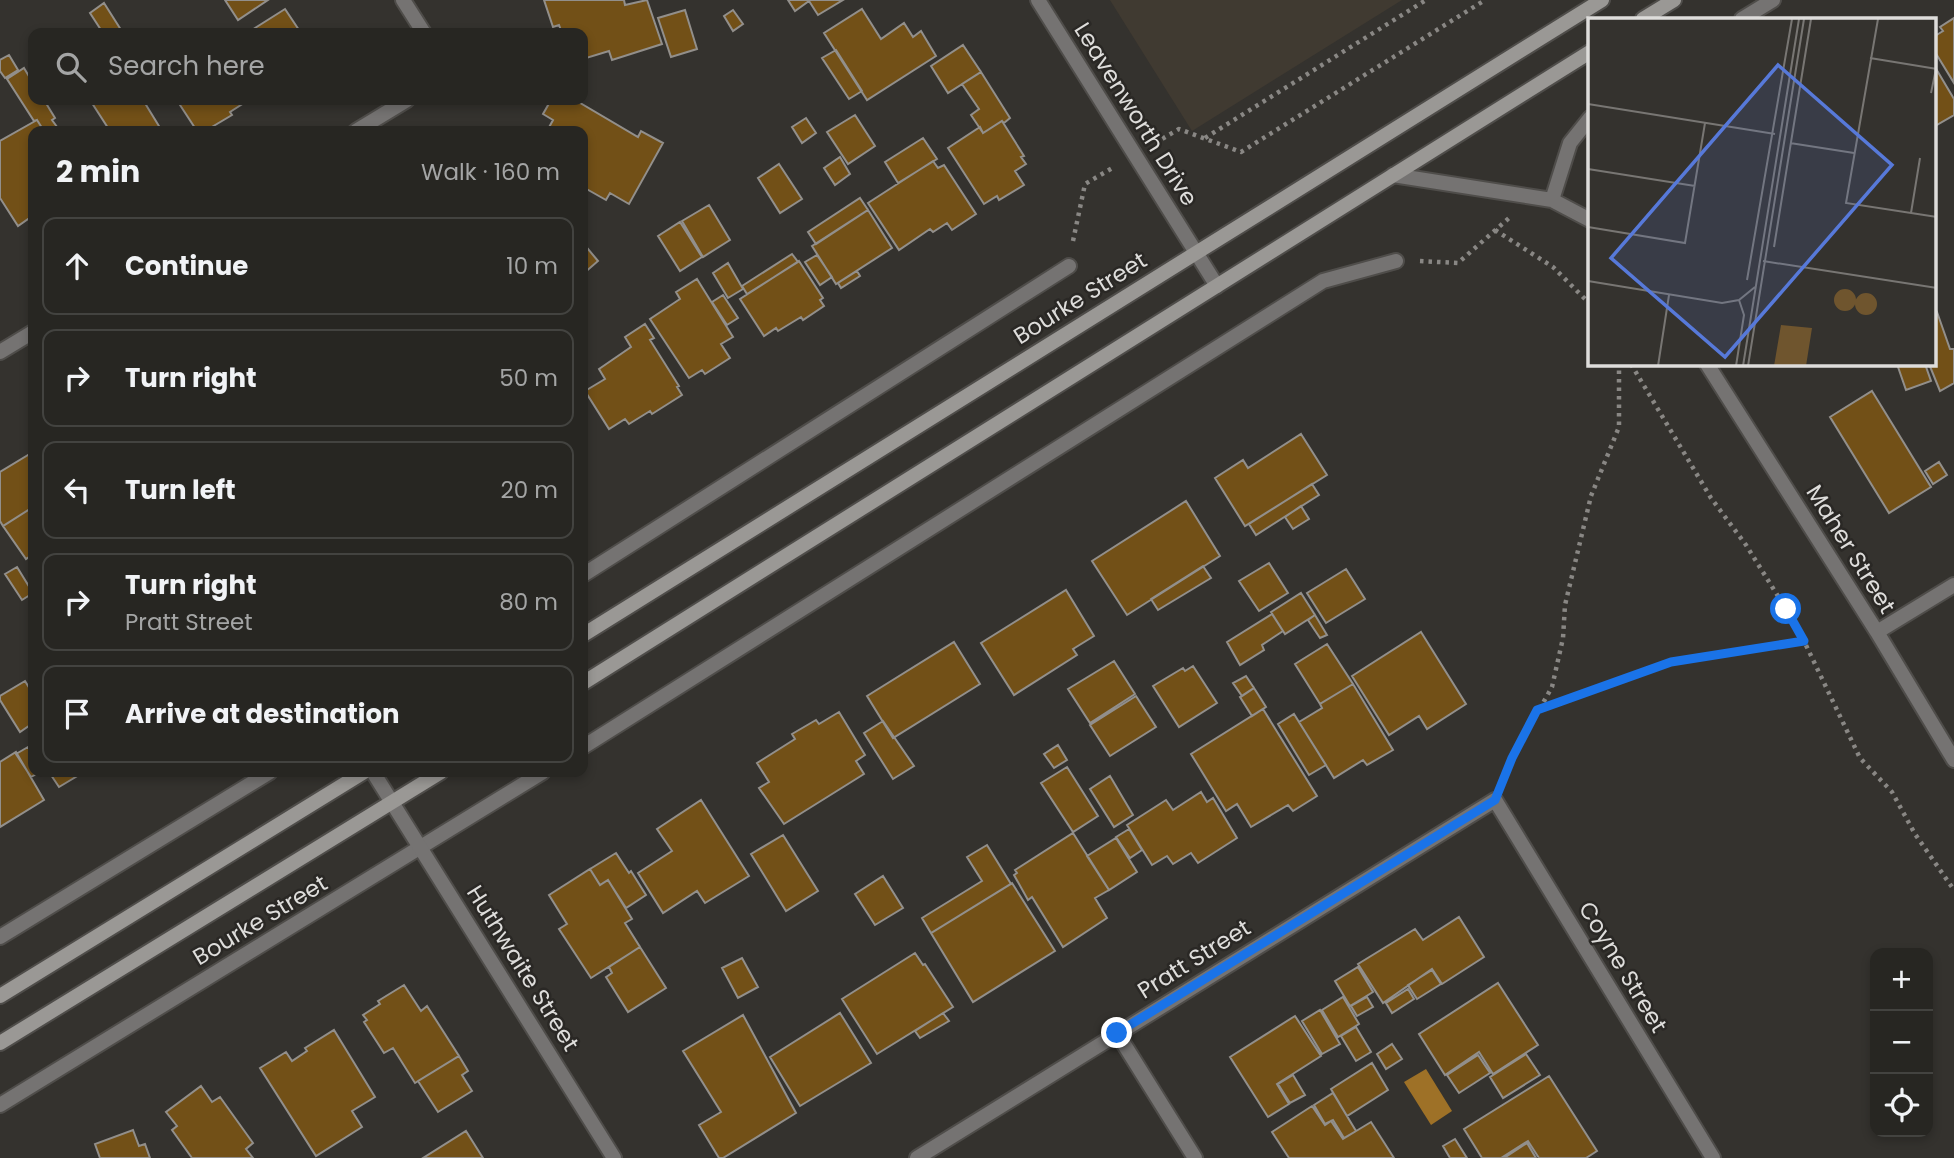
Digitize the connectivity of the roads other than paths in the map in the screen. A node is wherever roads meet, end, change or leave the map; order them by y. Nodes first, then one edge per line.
1 (403, 0) edge
2 (1038, 0) edge
3 (1602, 0) edge
4 (1674, 0) edge
5 (1773, 0) edge
6 (1645, 18) edge
7 (1744, 18) edge
8 (421, 28) edge
9 (1588, 53) edge
10 (399, 105) edge
11 (1588, 120) edge
12 (364, 126) edge
13 (1393, 175) junction
14 (1552, 200) junction
15 (1588, 219) edge
16 (1196, 252) junction
17 (1396, 261) road end
18 (1069, 266) road end
19 (1217, 285) junction
20 (28, 335) edge
21 (0, 352) edge
22 (1708, 366) edge
23 (588, 572) edge
24 (1954, 584) edge
25 (588, 632) edge
26 (1877, 632) junction
27 (588, 680) edge
28 (588, 744) edge
29 (1954, 760) edge
30 (262, 777) edge
31 (356, 777) edge
32 (376, 777) edge
33 (433, 777) edge
34 (535, 777) edge
35 (1495, 800) joint
36 (392, 803) junction
37 (421, 849) junction
38 (0, 937) edge
39 (0, 996) edge
40 (1117, 1033) junction
41 (0, 1043) edge
42 (0, 1105) edge
43 (614, 1158) edge
44 (916, 1158) edge
45 (1195, 1158) edge
46 (1713, 1158) edge

1 - 8 street
2 - 16 street, Leavenworth Drive
3 - 16 main road, Bourke Street
4 - 6 main road
5 - 7 street
9 - 13 main road
10 - 12 street
11 - 14 street
13 - 14 street
13 - 19 main road
14 - 15 street
16 - 19 street, Leavenworth Drive
16 - 25 main road, Bourke Street
17 - 28 street
18 - 23 street, Bourke Street
19 - 27 main road
20 - 21 street
22 - 26 street, Maher Street
24 - 26 street
26 - 29 street, Maher Street
30 - 38 street
31 - 39 main road
32 - 36 street, Huthwaite Street
33 - 36 main road, Bourke Street
34 - 37 street, Bourke Street
35 - 40 street, Pratt Street
35 - 46 street, Coyne Street
36 - 37 street, Huthwaite Street
36 - 41 main road, Bourke Street
37 - 42 street, Bourke Street
37 - 43 street, Huthwaite Street
40 - 44 street, Pratt Street
40 - 45 street

